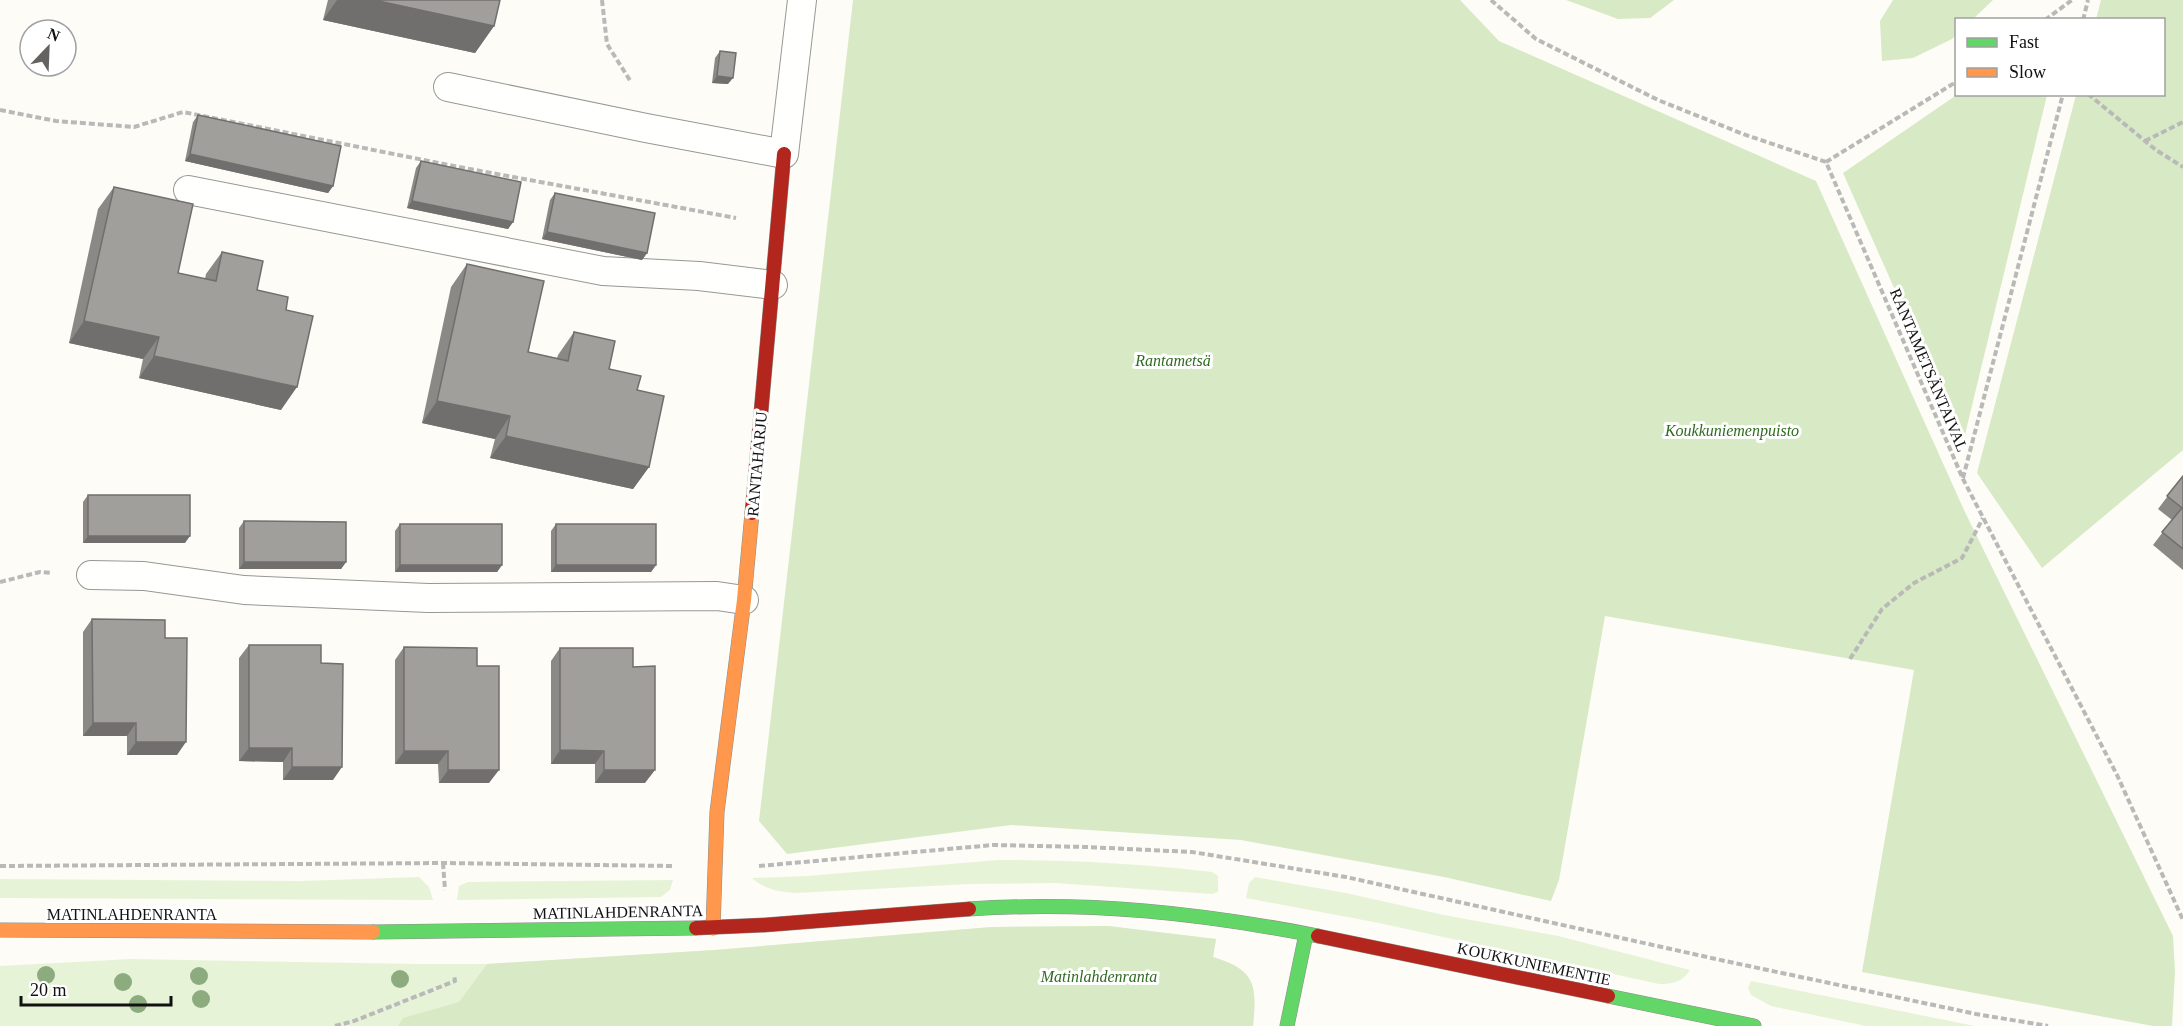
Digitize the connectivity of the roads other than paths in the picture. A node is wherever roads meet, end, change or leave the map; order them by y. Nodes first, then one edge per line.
1 (802, 0) edge
2 (448, 87) dead end
3 (784, 154) junction
4 (188, 190) dead end
5 (773, 285) junction
6 (91, 575) road end
7 (744, 600) junction
8 (712, 928) junction
9 (0, 930) edge
10 (1306, 934) junction
11 (1287, 1026) edge
12 (1754, 1026) edge

1 - 3 lane, RANTAHARJU
2 - 3 lane
3 - 5 street, RANTAHARJU
4 - 5 lane
5 - 7 street, RANTAHARJU
6 - 7 lane
7 - 8 street, RANTAHARJU
8 - 9 street, MATINLAHDENRANTA
8 - 10 street, MATINLAHDENRANTA
10 - 11 street
10 - 12 street, KOUKKUNIEMENTIE

